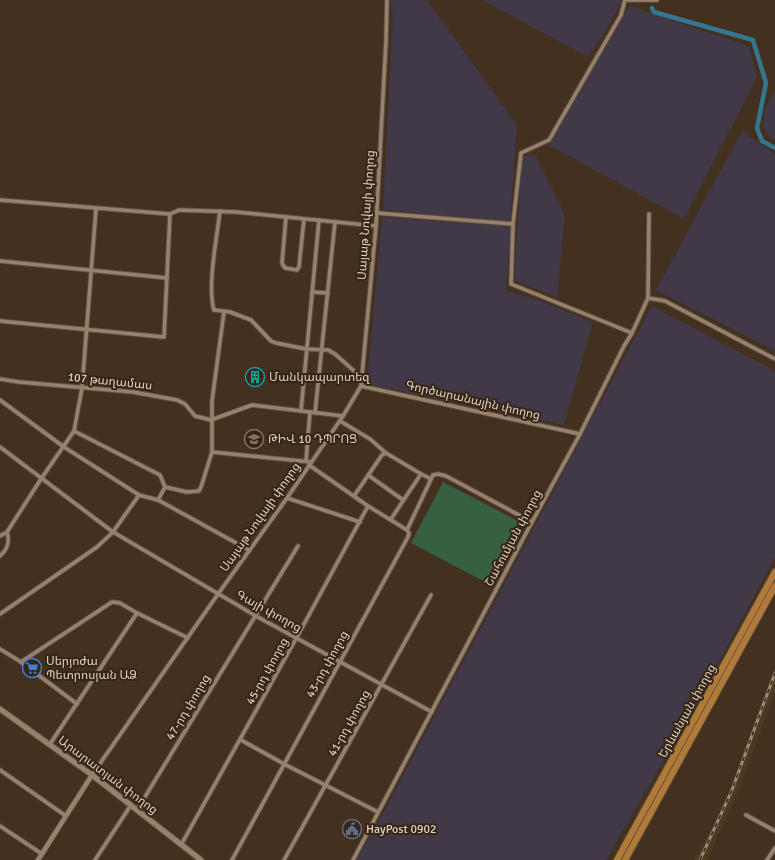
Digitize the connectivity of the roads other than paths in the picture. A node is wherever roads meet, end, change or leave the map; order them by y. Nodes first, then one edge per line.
1 (387, 0) edge
2 (625, 0) edge
3 (657, 0) edge
4 (0, 200) edge
5 (96, 209) junction
6 (220, 211) junction
7 (377, 213) junction
8 (170, 214) junction
9 (649, 214) dead end
10 (286, 217) junction
11 (304, 219) junction
12 (319, 220) junction
13 (335, 222) junction
14 (513, 224) junction
15 (376, 226) junction
16 (0, 261) edge
17 (92, 270) junction
18 (167, 278) junction
19 (312, 292) junction
20 (328, 293) junction
21 (648, 298) junction
22 (224, 312) junction
23 (0, 321) edge
24 (87, 330) junction
25 (632, 333) junction
26 (306, 349) junction
27 (322, 349) junction
28 (775, 359) edge
29 (362, 378) junction
30 (0, 379) edge
31 (361, 386) junction
32 (82, 388) junction
33 (0, 400) edge
34 (301, 411) junction
35 (310, 412) junction
36 (315, 413) junction
37 (343, 416) junction
38 (211, 420) junction
39 (340, 421) junction
40 (74, 431) junction
41 (580, 434) junction
42 (0, 447) edge
43 (64, 447) junction
44 (212, 452) junction
45 (386, 453) junction
46 (306, 461) junction
47 (310, 463) junction
48 (421, 474) junction
49 (368, 476) junction
50 (432, 477) junction
51 (41, 479) junction
52 (165, 487) junction
53 (139, 495) junction
54 (354, 496) junction
55 (287, 498) junction
56 (158, 500) junction
57 (403, 500) junction
58 (368, 506) junction
59 (391, 519) junction
60 (360, 522) junction
61 (532, 522) junction
62 (407, 530) junction
63 (7, 532) junction
64 (113, 532) junction
65 (0, 536) edge
66 (298, 546) dead end
67 (249, 550) junction
68 (0, 556) edge
69 (775, 572) edge
70 (775, 586) edge
71 (218, 594) junction
72 (431, 595) dead end
73 (137, 612) junction
74 (0, 614) edge
75 (256, 616) junction
76 (297, 637) junction
77 (188, 638) junction
78 (0, 649) edge
79 (21, 662) junction
80 (340, 662) junction
81 (381, 684) junction
82 (77, 704) junction
83 (0, 709) edge
84 (432, 712) junction
85 (241, 740) junction
86 (50, 744) junction
87 (284, 764) junction
88 (0, 770) edge
89 (671, 770) junction
90 (92, 776) junction
91 (326, 786) junction
92 (131, 805) junction
93 (137, 810) junction
94 (378, 812) junction
95 (746, 815) dead end
96 (66, 816) junction
97 (0, 826) edge
98 (775, 832) edge
99 (634, 838) junction
100 (182, 844) junction
101 (775, 848) edge
102 (42, 854) junction
103 (38, 860) edge
104 (95, 860) edge
105 (201, 860) edge
106 (232, 860) edge
107 (284, 860) edge
108 (353, 860) edge
109 (617, 860) edge
110 (625, 860) edge
111 (768, 860) edge

1 - 7 street, Սայաթ Նովայի փողոց
2 - 3 street
2 - 14 street
4 - 5 street
5 - 8 street
5 - 17 street
6 - 8 street
6 - 10 street
6 - 22 street
7 - 14 street
7 - 15 street, Սայաթ Նովայի փողոց
8 - 18 street
9 - 21 street, Շահումյան փողոց
10 - 11 street
10 - 11 street
11 - 12 street
12 - 13 street
12 - 19 street
13 - 15 street
13 - 20 street
14 - 25 street
15 - 29 street, Սայաթ Նովայի փողոց
16 - 17 street
17 - 18 street
17 - 24 street
18 - 24 street
19 - 20 street
19 - 26 street
20 - 27 street
21 - 25 street, Շահումյան փողոց
21 - 28 street
22 - 26 street
22 - 38 street
23 - 24 street
24 - 32 street
25 - 41 street, Շահումյան փողոց
26 - 27 street
26 - 34 street
27 - 29 street
27 - 36 street
29 - 31 street, Սայաթ Նովայի փողոց
30 - 32 street, 107 թաղամաս
31 - 37 street, Սայաթ Նովայի փողոց
31 - 41 street, Գործարանային փողոց
32 - 38 street, 107 թաղամաս
32 - 40 street
33 - 43 street
34 - 35 street
34 - 38 street
35 - 36 street
35 - 46 street
36 - 37 street
37 - 39 street, Սայաթ Նովայի փողոց
38 - 44 street
39 - 45 street
39 - 47 street, Սայաթ Նովայի փողոց
40 - 43 street
40 - 52 street
41 - 61 street, Շահումյան փողոց
42 - 51 street
43 - 51 street
43 - 53 street
44 - 46 street
44 - 52 street
45 - 48 street
45 - 49 street
46 - 47 street
47 - 54 street
47 - 55 street, Սայաթ Նովայի փողոց
48 - 50 street
48 - 57 street
49 - 54 street
49 - 57 street
50 - 61 street
50 - 62 street, 43-րդ փողոց
51 - 63 street
51 - 64 street, Գայի փողոց
52 - 56 street
53 - 56 street
53 - 64 street
54 - 58 street
55 - 60 street
55 - 67 street, Սայաթ Նովայի փողոց
56 - 67 street
57 - 59 street
58 - 59 street
58 - 60 street, 45-րդ փողոց
59 - 62 street
60 - 76 street, 45-րդ փողոց
61 - 84 street, Շահումյան փողոց
62 - 80 street, 43-րդ փողոց
63 - 65 street
63 - 68 street
64 - 71 street, Գայի փողոց
64 - 74 street
66 - 75 street, 47-րդ փողոց
67 - 71 street, Սայաթ Նովայի փողոց
69 - 89 highway, Երևանյան փողոց
70 - 89 highway, Երևանյան փողոց
71 - 75 street, Գայի փողոց
71 - 77 street, Սայաթ Նովայի փողոց
72 - 81 street, 41-րդ փողոց
73 - 77 street
73 - 79 street
73 - 82 street
75 - 76 street, Գայի փողոց
75 - 93 street, 47-րդ փողոց
76 - 80 street, Գայի փողոց
76 - 85 street, 45-րդ փողոց
77 - 90 street, Սայաթ Նովայի փողոց
78 - 79 street
79 - 82 street
80 - 81 street, Գայի փողոց
80 - 87 street, 43-րդ փողոց
81 - 84 street, Գայի փողոց
81 - 91 street, 41-րդ փողոց
82 - 86 street
83 - 86 main road, Արարատյան փողոց
84 - 94 street, Շահումյան փողոց
85 - 87 street
85 - 100 street, 45-րդ փողոց
86 - 90 main road, Արարատյան փողոց
87 - 91 street
87 - 106 street, 43-րդ փողոց
88 - 96 street
89 - 99 highway, Երևանյան փողոց
90 - 92 main road, Արարատյան փողոց
90 - 96 street, Սայաթ Նովայի փողոց
91 - 94 street
91 - 107 street, 41-րդ փողոց
92 - 93 main road, Արարատյան փողոց
92 - 104 street
93 - 100 main road, Արարատյան փողոց
94 - 108 street, Շահումյան փողոց
95 - 98 street
96 - 102 street, Սայաթ Նովայի փողոց
97 - 102 street
99 - 109 highway, Երևանյան փողոց
99 - 110 highway, Երևանյան փողոց
100 - 105 main road, Արարատյան փողոց
101 - 111 street
102 - 103 street, Սայաթ Նովայի փողոց

